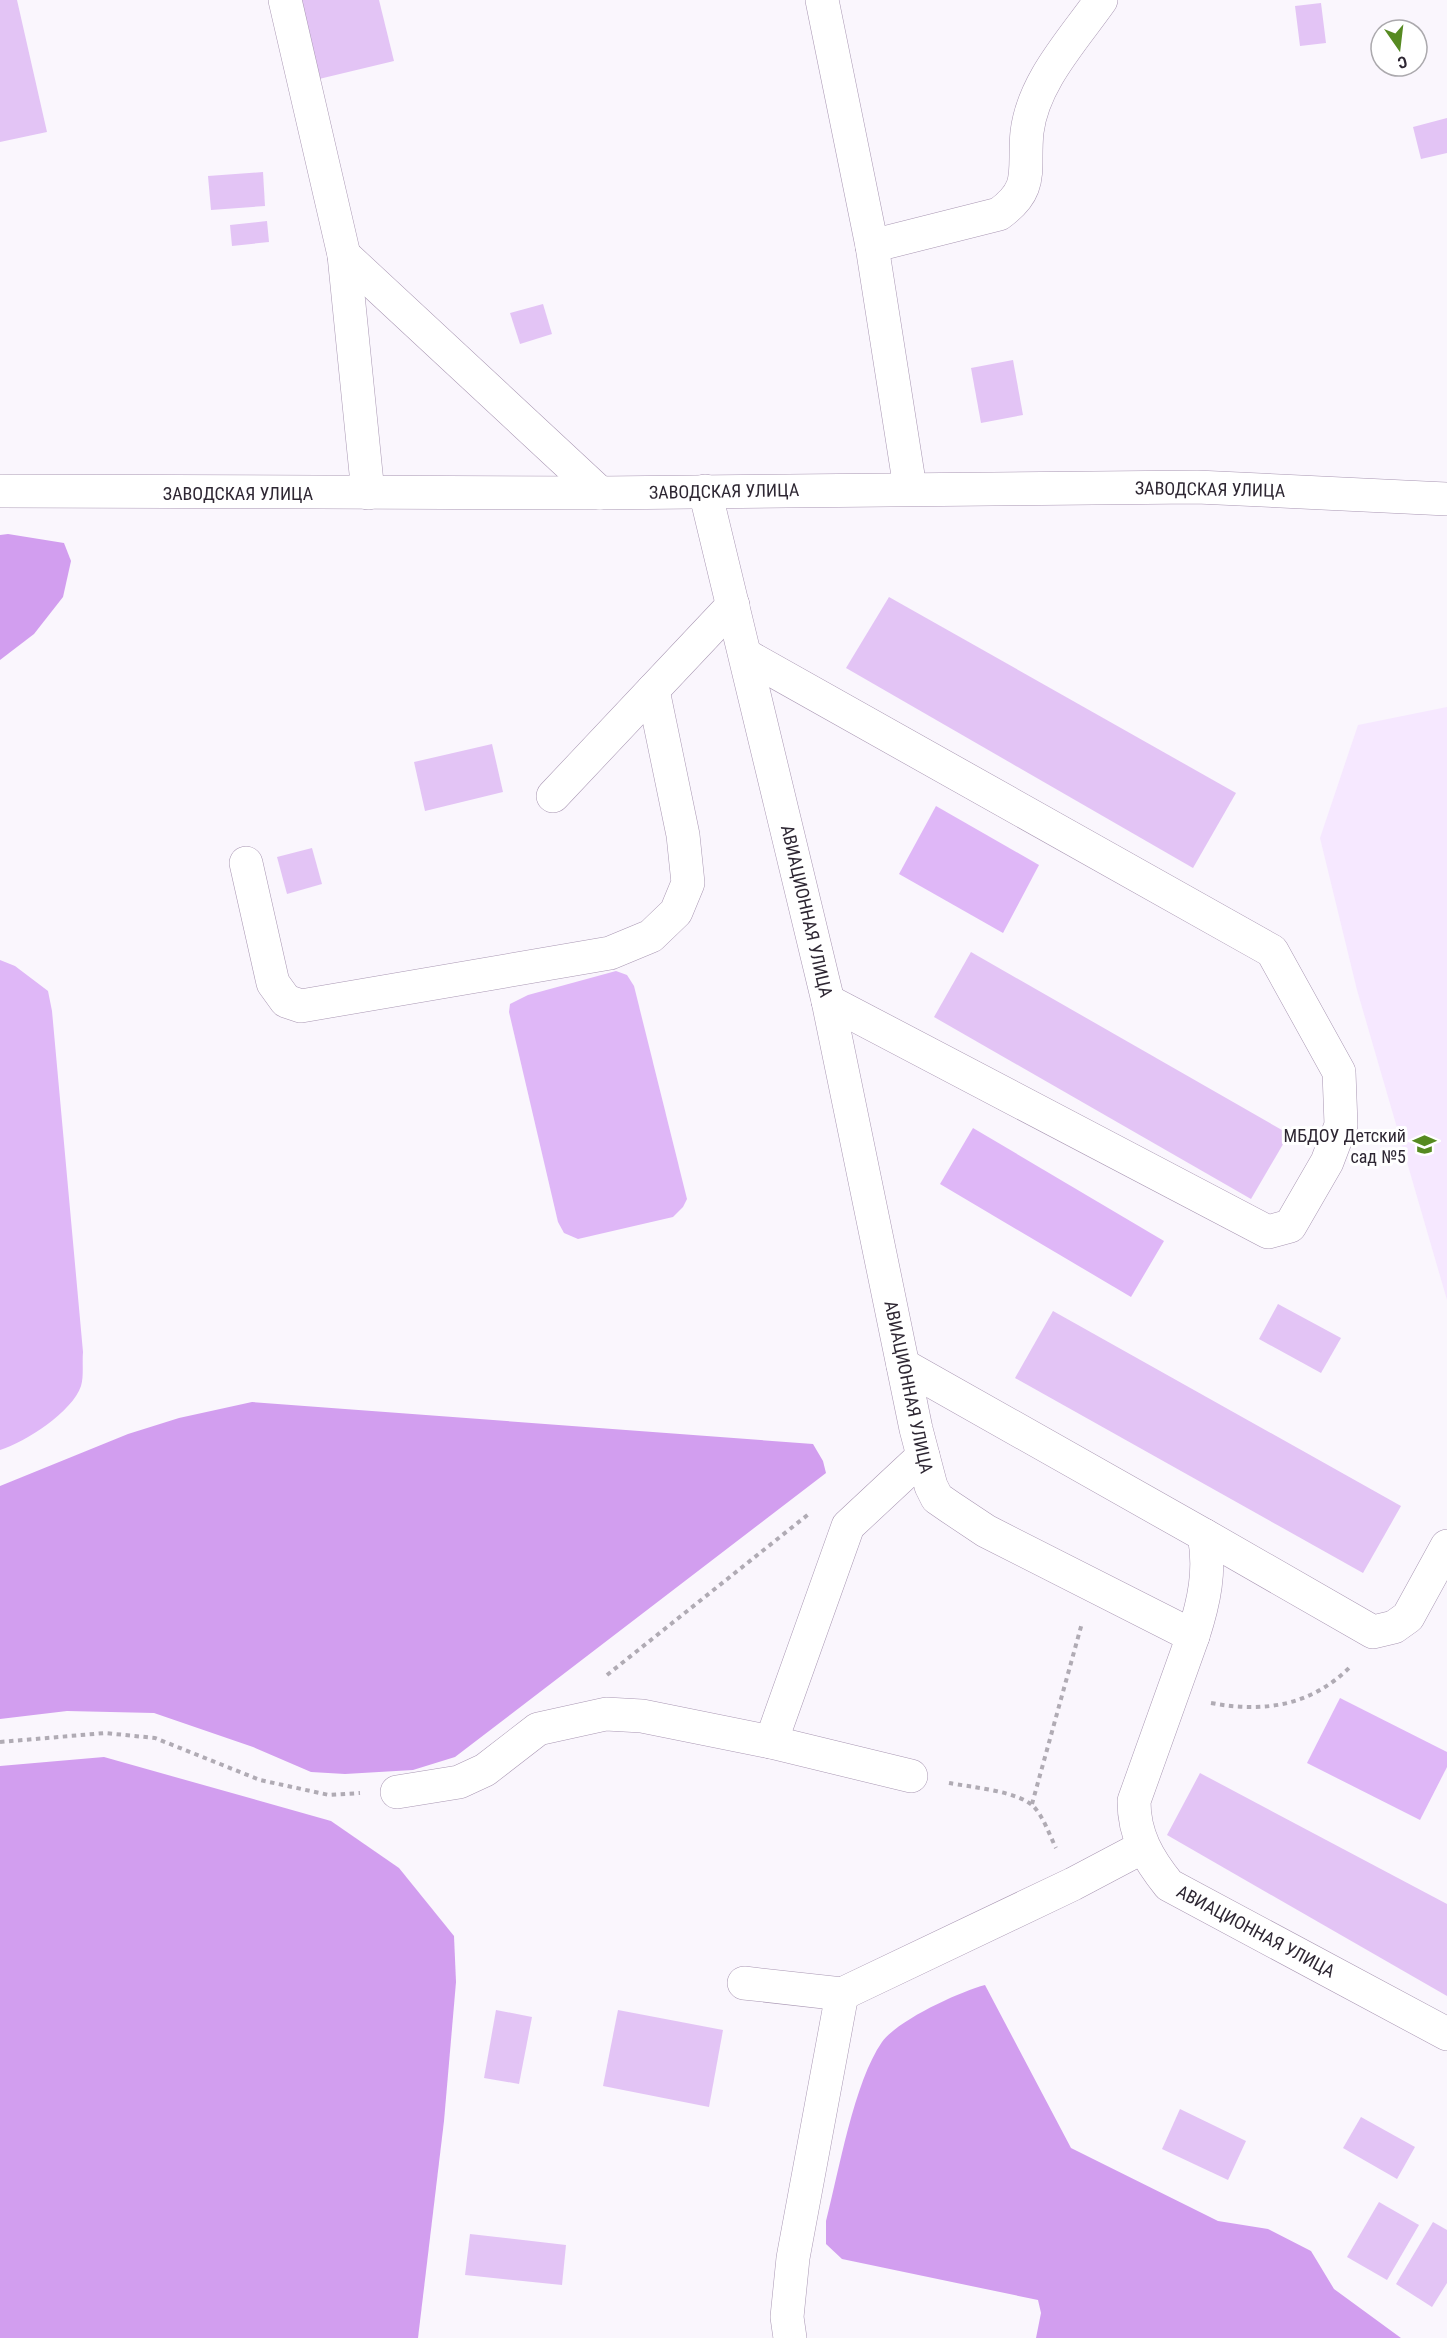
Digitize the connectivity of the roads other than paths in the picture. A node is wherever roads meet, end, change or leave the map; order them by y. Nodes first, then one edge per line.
1 (285, 0) edge
2 (822, 0) edge
3 (1101, 0) edge
4 (872, 246) junction
5 (344, 255) junction
6 (910, 488) junction
7 (705, 490) junction
8 (0, 491) edge
9 (368, 493) junction
10 (600, 493) junction
11 (1447, 499) edge
12 (733, 605) junction
13 (747, 656) junction
14 (653, 690) junction
15 (553, 796) dead end
16 (246, 863) dead end
17 (828, 1001) junction
18 (903, 1365) junction
19 (923, 1456) junction
20 (1204, 1535) junction
21 (1447, 1546) edge
22 (1193, 1635) junction
23 (771, 1742) junction
24 (911, 1776) road end
25 (397, 1792) road end
26 (1143, 1847) junction
27 (744, 1983) dead end
28 (842, 1994) junction
29 (1447, 2034) edge
30 (790, 2338) edge

1 - 5 street
2 - 4 street
3 - 4 street
4 - 6 street
5 - 9 street
5 - 10 street
6 - 7 street, ЗАВОДСКАЯ УЛИЦА
6 - 11 street, ЗАВОДСКАЯ УЛИЦА
7 - 10 street, ЗАВОДСКАЯ УЛИЦА
7 - 12 street, АВИАЦИОННАЯ УЛИЦА
8 - 9 street, ЗАВОДСКАЯ УЛИЦА
9 - 10 street, ЗАВОДСКАЯ УЛИЦА
12 - 13 street, АВИАЦИОННАЯ УЛИЦА
12 - 14 street
13 - 17 street, АВИАЦИОННАЯ УЛИЦА
13 - 17 street
14 - 15 street
14 - 16 street
17 - 18 street, АВИАЦИОННАЯ УЛИЦА
18 - 19 street, АВИАЦИОННАЯ УЛИЦА
18 - 20 street
19 - 22 street, АВИАЦИОННАЯ УЛИЦА
19 - 23 street
20 - 21 street
20 - 22 street
22 - 26 street, АВИАЦИОННАЯ УЛИЦА
23 - 24 street
23 - 25 street
26 - 28 street
26 - 29 street, АВИАЦИОННАЯ УЛИЦА
27 - 28 street
28 - 30 street

